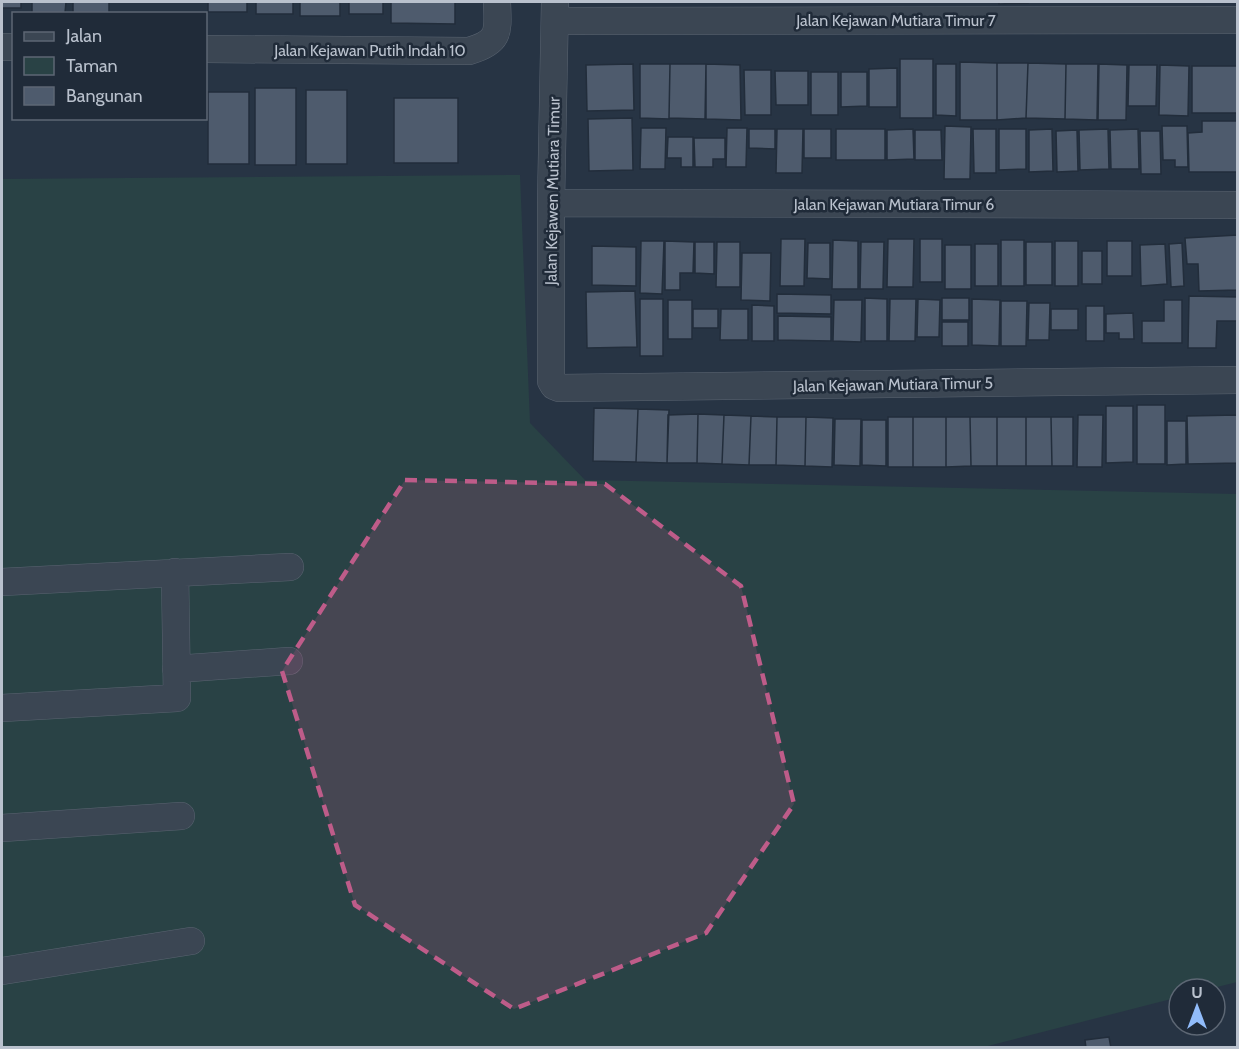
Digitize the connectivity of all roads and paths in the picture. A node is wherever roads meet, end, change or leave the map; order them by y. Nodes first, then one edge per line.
1 (497, 2) edge
2 (555, 11) edge
3 (1238, 20) edge
4 (207, 49) edge
5 (551, 203) junction
6 (1238, 205) edge
7 (1238, 380) edge
8 (552, 381) joint
9 (290, 567) dead end
10 (175, 572) junction
11 (2, 582) edge
12 (289, 661) dead end
13 (176, 669) junction
14 (2, 708) edge
15 (181, 816) dead end
16 (2, 828) edge
17 (191, 941) dead end
18 (2, 971) edge

1 - 4 street, Jalan Kejawan Putih Indah 10
2 - 3 street, Jalan Kejawan Mutiara Timur 7
2 - 5 street, Jalan Kejawen Mutiara Timur
5 - 6 street, Jalan Kejawan Mutiara Timur 6
5 - 8 street, Jalan Kejawen Mutiara Timur
7 - 8 street, Jalan Kejawan Mutiara Timur 5
9 - 10 street
10 - 11 street
10 - 13 street
12 - 13 street
13 - 14 street
15 - 16 street
17 - 18 street

